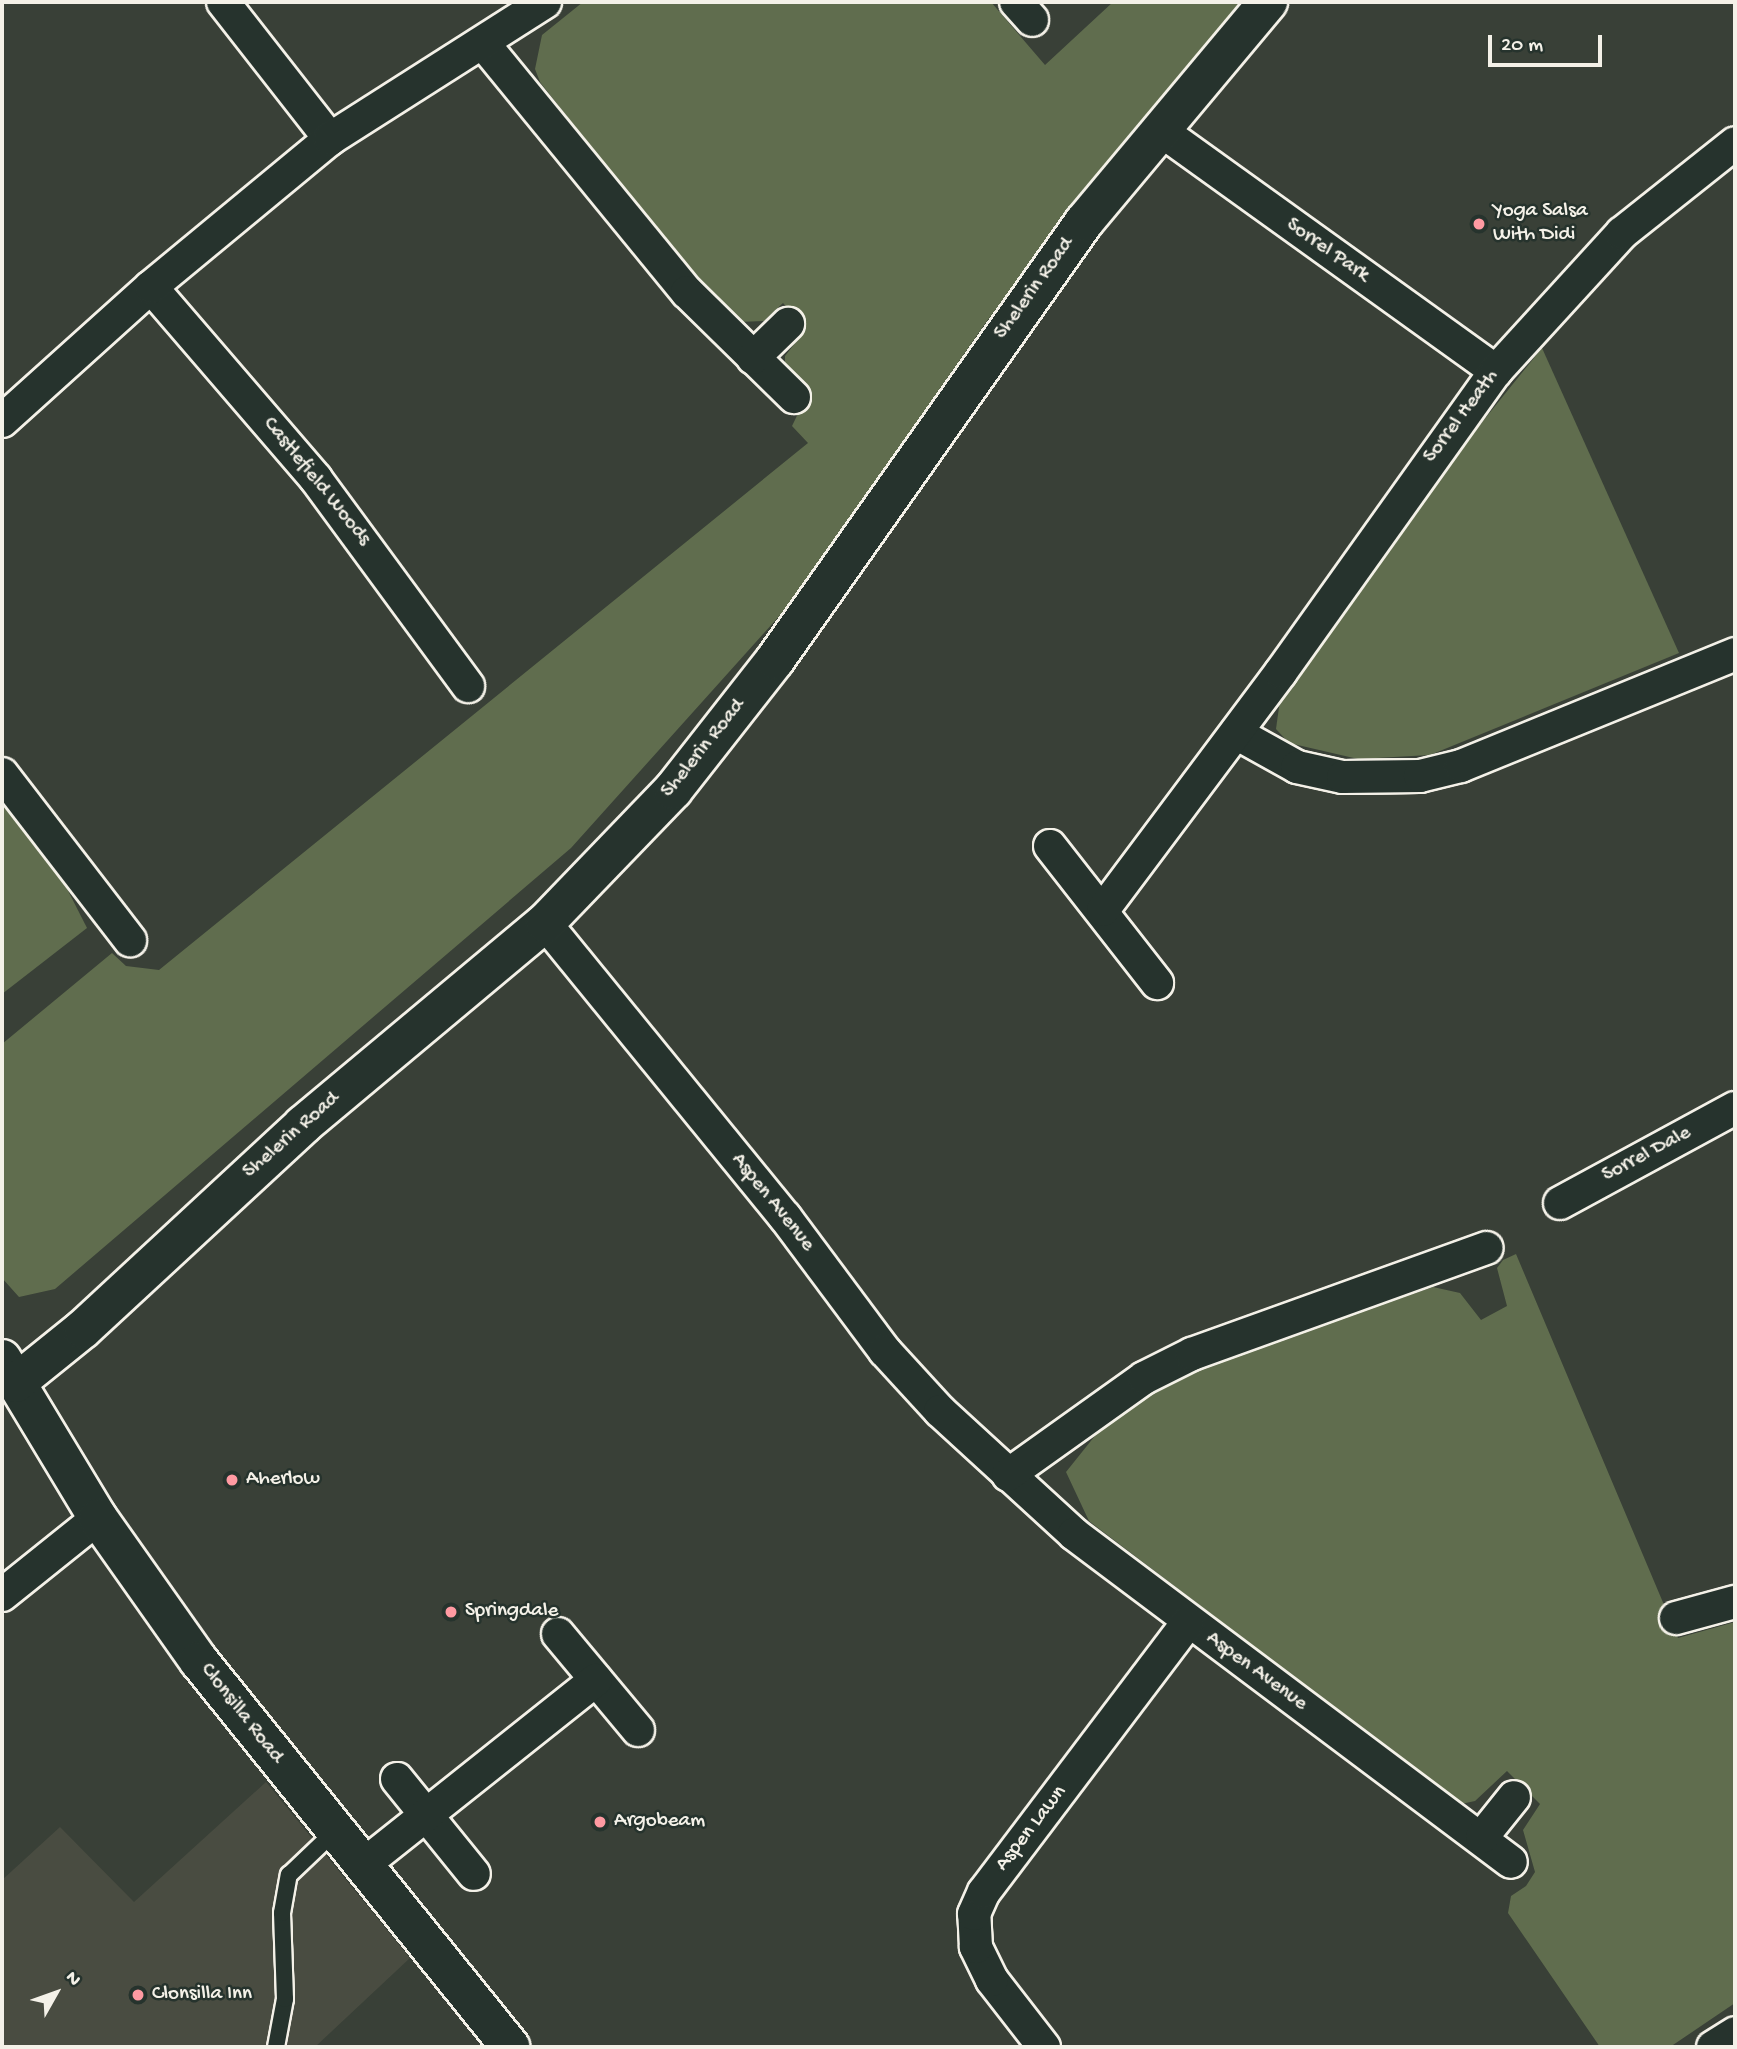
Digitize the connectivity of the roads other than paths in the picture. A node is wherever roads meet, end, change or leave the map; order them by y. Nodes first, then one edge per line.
1 (223, 2) edge
2 (545, 2) edge
3 (1268, 2) edge
4 (483, 43) junction
5 (1159, 130) junction
6 (330, 139) junction
7 (1735, 143) edge
8 (151, 287) junction
9 (788, 324) dead end
10 (753, 358) junction
11 (1496, 371) junction
12 (794, 397) dead end
13 (2, 421) edge
14 (1735, 654) edge
15 (468, 686) dead end
16 (1236, 733) junction
17 (2, 774) edge
18 (1050, 846) dead end
19 (1102, 910) junction
20 (545, 923) junction
21 (130, 940) dead end
22 (1157, 983) dead end
23 (1735, 1108) edge
24 (1560, 1203) dead end
25 (1486, 1248) dead end
26 (5, 1380) edge
27 (1008, 1475) junction
28 (98, 1518) junction
29 (2, 1595) edge
30 (1735, 1602) edge
31 (1675, 1618) dead end
32 (1188, 1622) junction
33 (558, 1634) dead end
34 (596, 1680) junction
35 (638, 1730) dead end
36 (397, 1779) dead end
37 (1514, 1797) dead end
38 (426, 1815) junction
39 (334, 1832) junction
40 (1482, 1837) junction
41 (1511, 1862) dead end
42 (362, 1866) junction
43 (474, 1874) dead end
44 (1735, 2033) edge
45 (276, 2047) edge
46 (511, 2047) edge
47 (1044, 2047) edge
48 (1713, 2047) edge

1 - 6 street
2 - 4 street
3 - 5 street, Shelerin Road
4 - 6 street
4 - 10 street
5 - 11 street, Sorrel Park
5 - 20 street, Shelerin Road
6 - 8 street
7 - 11 street, Sorrel Heath
8 - 13 street
8 - 15 street, Castlefield Woods
9 - 10 street
10 - 12 street
11 - 16 street, Sorrel Heath
14 - 16 street
16 - 19 street, Sorrel Heath
17 - 21 street
18 - 19 street
19 - 22 street
20 - 26 street, Shelerin Road
20 - 27 street, Aspen Avenue
23 - 24 street, Sorrel Dale
25 - 27 street
26 - 28 street, Clonsilla Road
27 - 32 street, Aspen Avenue
28 - 29 street
28 - 39 street, Clonsilla Road
30 - 31 street
32 - 40 street, Aspen Avenue
32 - 47 street, Aspen Lawn
33 - 34 street
34 - 35 street
34 - 38 street
36 - 38 street
37 - 40 street
38 - 42 street
38 - 43 street
39 - 42 street, Clonsilla Road
39 - 45 lane
40 - 41 street, Aspen Avenue
42 - 46 street, Clonsilla Road
44 - 48 street

